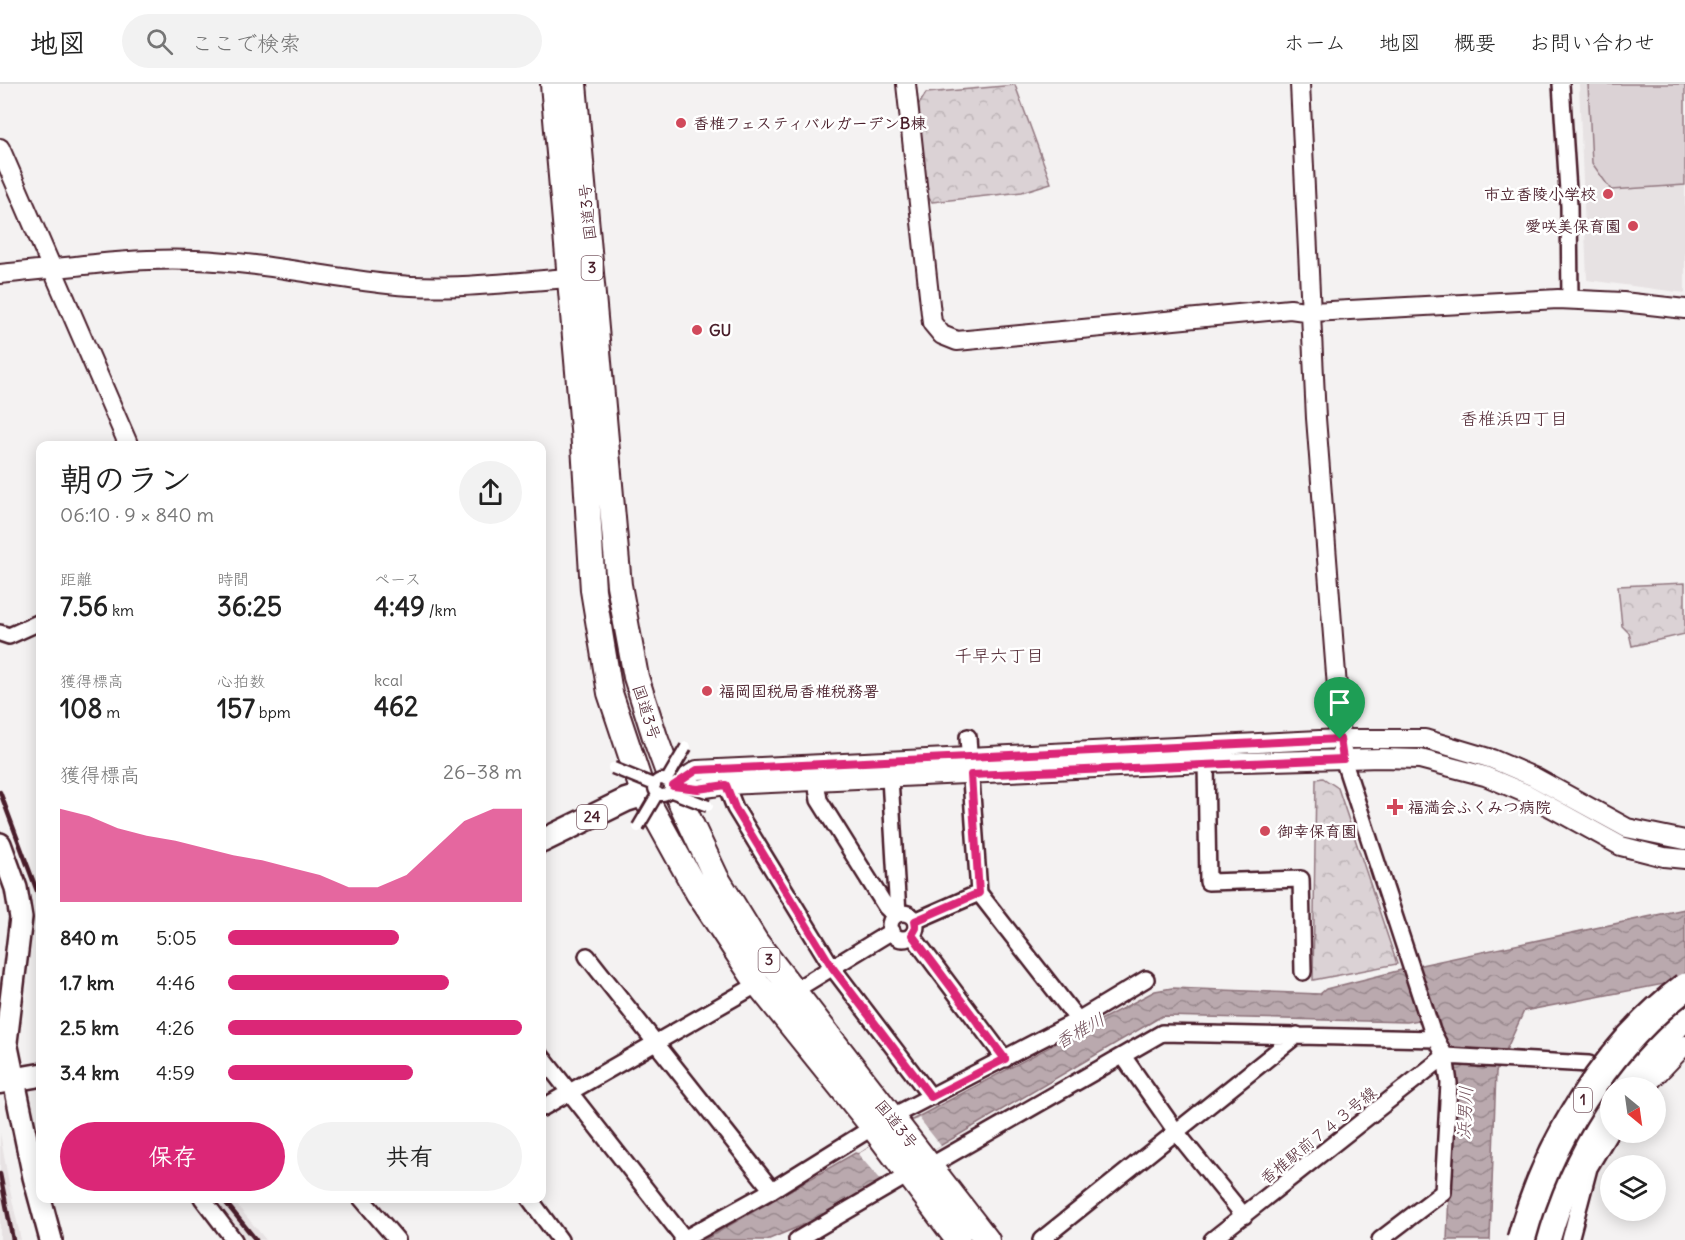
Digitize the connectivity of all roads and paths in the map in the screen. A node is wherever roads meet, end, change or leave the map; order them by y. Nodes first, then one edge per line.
1 (553, 84) edge
2 (574, 84) edge
3 (906, 84) edge
4 (1300, 84) edge
5 (1561, 84) edge
6 (0, 148) edge
7 (52, 269) junction
8 (0, 274) edge
9 (570, 278) junction
10 (1570, 299) junction
11 (1685, 309) edge
12 (1312, 312) junction
13 (127, 441) edge
14 (36, 624) edge
15 (0, 633) edge
16 (968, 737) dead end
17 (1340, 739) junction
18 (686, 747) dead end
19 (1343, 759) junction
20 (1206, 763) junction
21 (970, 767) junction
22 (613, 768) dead end
23 (891, 778) junction
24 (816, 782) junction
25 (726, 785) junction
26 (661, 789) junction
27 (708, 806) dead end
28 (638, 827) dead end
29 (546, 839) edge
30 (1685, 840) edge
31 (0, 844) edge
32 (1685, 859) edge
33 (979, 893) junction
34 (895, 921) junction
35 (913, 928) junction
36 (587, 956) dead end
37 (832, 967) junction
38 (1303, 972) dead end
39 (1146, 979) dead end
40 (758, 984) junction
41 (1685, 987) edge
42 (792, 992) junction
43 (1685, 1016) edge
44 (1078, 1020) junction
45 (1297, 1035) junction
46 (1434, 1035) junction
47 (655, 1043) junction
48 (1685, 1045) edge
49 (1123, 1056) junction
50 (1445, 1056) junction
51 (1005, 1059) junction
52 (546, 1062) edge
53 (36, 1076) edge
54 (1606, 1077) edge
55 (1629, 1077) edge
56 (1654, 1077) edge
57 (6, 1081) edge
58 (568, 1092) junction
59 (931, 1097) junction
60 (546, 1106) edge
61 (1600, 1119) edge
62 (882, 1122) junction
63 (1178, 1133) junction
64 (1604, 1143) edge
65 (919, 1170) junction
66 (36, 1187) edge
67 (772, 1190) junction
68 (41, 1203) edge
69 (206, 1203) edge
70 (365, 1203) edge
71 (533, 1203) edge
72 (1244, 1216) junction
73 (683, 1239) edge
74 (51, 1240) edge
75 (234, 1240) edge
76 (397, 1240) edge
77 (560, 1240) edge
78 (797, 1240) edge
79 (958, 1240) edge
80 (987, 1240) edge
81 (1041, 1240) edge
82 (1212, 1240) edge
83 (1380, 1240) edge
84 (1521, 1240) edge
85 (1546, 1240) edge
86 (1570, 1240) edge

1 - 9 highway, 国道3号 / 3
2 - 26 highway, 国道3号 / 3
3 - 12 street
4 - 12 street
5 - 10 street
6 - 7 street
7 - 8 street
7 - 9 street
7 - 13 street
9 - 26 highway, 国道3号 / 3
10 - 11 street
10 - 12 street
12 - 17 street
14 - 15 street
16 - 21 street
17 - 19 street
17 - 21 street
17 - 30 street
18 - 26 street, bridge
19 - 20 street
19 - 32 street
19 - 46 street
20 - 21 street
20 - 38 street
21 - 23 street
21 - 26 street
21 - 33 street
22 - 26 street, bridge
23 - 24 street
23 - 34 street
24 - 25 street
24 - 34 street
25 - 26 street
25 - 37 street
26 - 27 street, bridge
26 - 28 street, bridge
26 - 29 main road, 24
26 - 40 highway, 国道3号 / 3
26 - 42 highway, 国道3号 / 3
31 - 57 main road
33 - 35 street
33 - 44 street
34 - 35 street
34 - 35 street
34 - 37 street
35 - 51 street
36 - 47 street
37 - 42 street
37 - 59 street
39 - 44 street
40 - 47 street
40 - 62 highway, 国道3号 / 3
41 - 84 highway, 1, bridge
42 - 62 highway, 国道3号 / 3
43 - 55 highway
44 - 51 street
45 - 46 street
45 - 49 street
45 - 63 street
46 - 50 street
47 - 58 street
47 - 67 street
48 - 56 street
49 - 63 street
49 - 65 street
50 - 54 street
50 - 72 street, 香椎駅前７４３号線
50 - 83 street
51 - 59 street
52 - 58 street
53 - 57 main road
57 - 66 main road
58 - 60 street
58 - 73 street
59 - 62 street
61 - 85 highway, 1
62 - 65 highway, 国道3号 / 3
62 - 67 street
63 - 72 street
63 - 81 street
64 - 86 street
65 - 78 street
65 - 79 highway, 国道3号 / 3
65 - 80 highway, 国道3号 / 3
67 - 73 street
68 - 74 main road
69 - 75 street
70 - 76 street
71 - 77 street
72 - 82 street, 香椎駅前７４３号線

